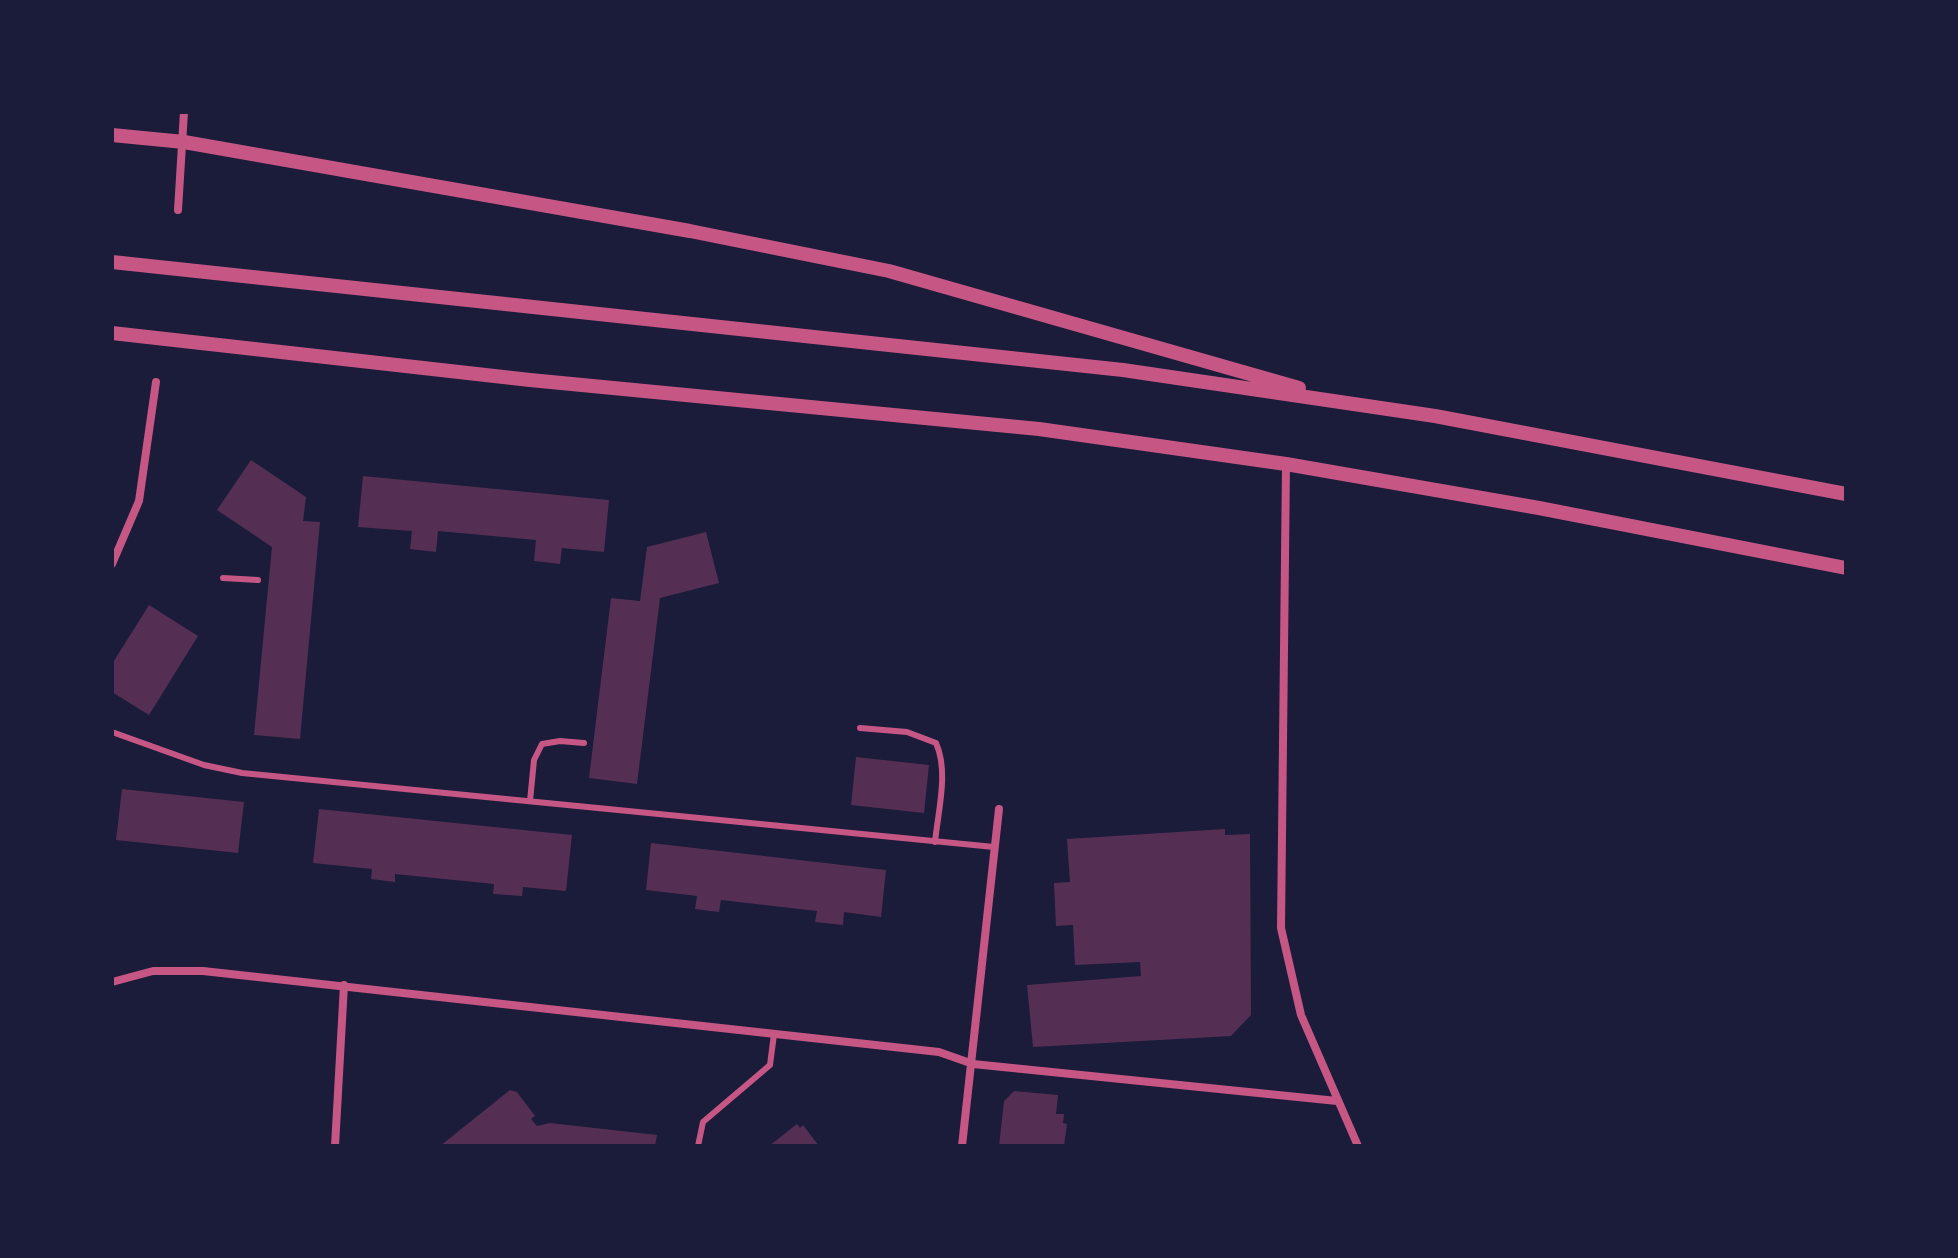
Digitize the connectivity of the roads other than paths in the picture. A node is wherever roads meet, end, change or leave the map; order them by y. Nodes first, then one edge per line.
1 (184, 112) edge
2 (112, 135) edge
3 (184, 142) junction
4 (178, 210) dead end
5 (112, 262) edge
6 (114, 335) edge
7 (156, 382) dead end
8 (1349, 402) junction
9 (1286, 464) junction
10 (1846, 494) edge
11 (112, 564) edge
12 (1846, 568) edge
13 (223, 578) dead end
14 (258, 580) dead end
15 (860, 728) dead end
16 (112, 732) edge
17 (584, 743) dead end
18 (530, 801) junction
19 (999, 809) dead end
20 (935, 842) junction
21 (994, 847) junction
22 (112, 982) edge
23 (344, 985) junction
24 (774, 1034) junction
25 (973, 1064) junction
26 (1337, 1101) junction
27 (335, 1146) edge
28 (698, 1146) edge
29 (962, 1146) edge
30 (1358, 1146) edge

1 - 3 street
2 - 3 street
3 - 4 street
3 - 8 street
5 - 8 street
6 - 9 street
7 - 11 street
8 - 10 street
9 - 12 street
9 - 26 street
13 - 14 lane
15 - 20 lane
16 - 18 lane
17 - 18 lane
18 - 20 lane
19 - 21 street
20 - 21 lane
21 - 25 street
22 - 23 street
23 - 24 street
23 - 27 street
24 - 25 street
24 - 28 lane
25 - 26 street
25 - 29 street
26 - 30 street

